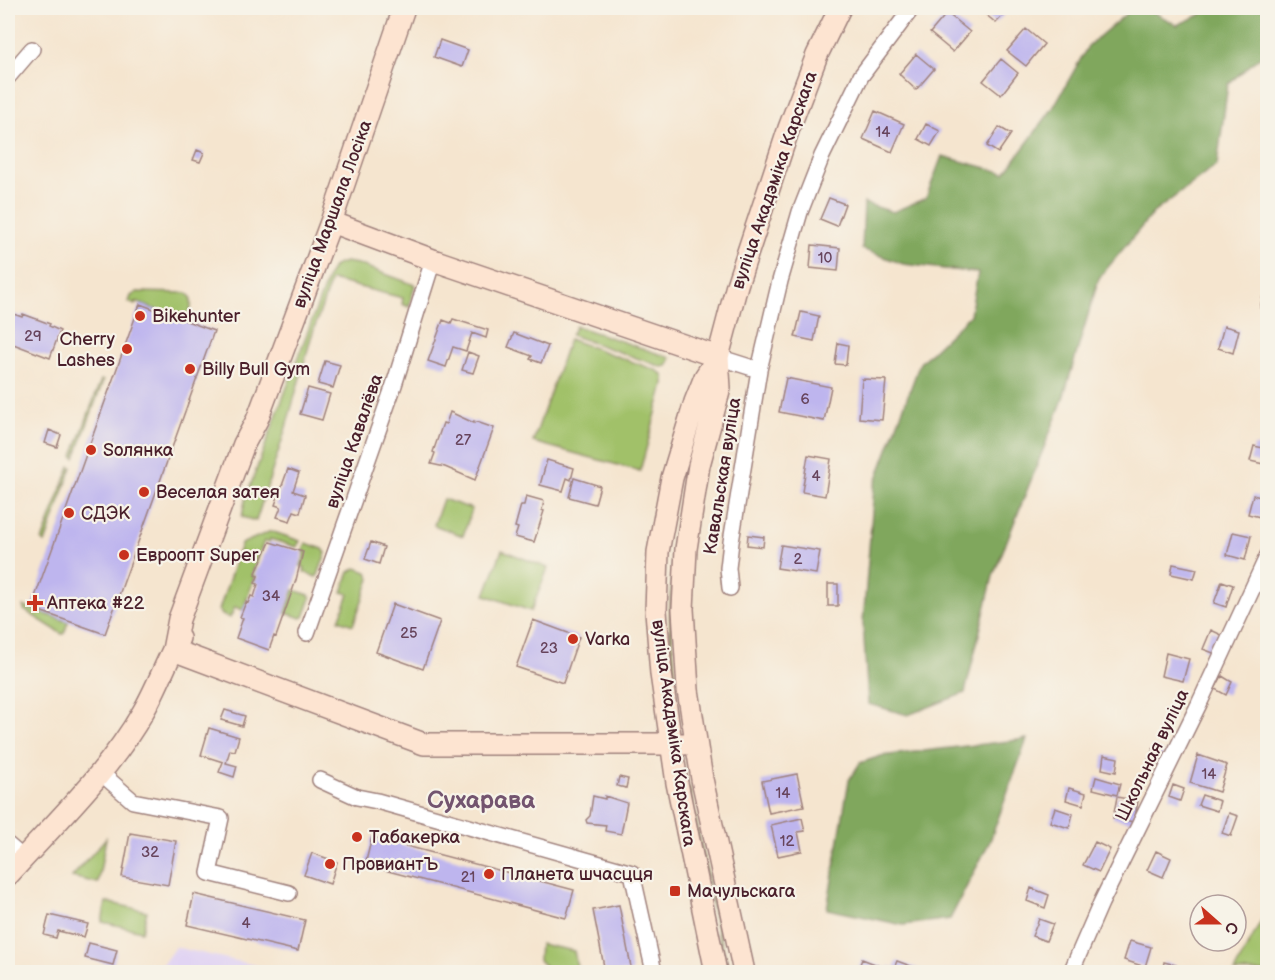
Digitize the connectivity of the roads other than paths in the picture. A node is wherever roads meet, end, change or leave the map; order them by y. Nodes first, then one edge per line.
1 (404, 8) edge
2 (840, 8) edge
3 (912, 8) edge
4 (32, 49) dead end
5 (8, 77) edge
6 (331, 222) junction
7 (433, 260) junction
8 (718, 357) junction
9 (759, 370) junction
10 (1268, 555) edge
11 (730, 588) dead end
12 (307, 633) dead end
13 (173, 650) junction
14 (697, 743) junction
15 (672, 744) junction
16 (100, 773) junction
17 (320, 780) dead end
18 (15, 852) edge
19 (8, 875) edge
20 (289, 893) dead end
21 (654, 972) edge
22 (716, 972) edge
23 (744, 972) edge
24 (1071, 972) edge

1 - 6 main road, вуліца Маршала Лосіка
2 - 8 main road, вуліца Акадэміка Карскага
3 - 9 street, Кавальская вуліца
4 - 5 street
6 - 7 main road
6 - 13 main road, вуліца Маршала Лосіка
7 - 8 main road
7 - 12 street, вуліца Кавалёва
8 - 9 street
8 - 14 main road, вуліца Акадэміка Карскага
8 - 15 main road, вуліца Акадэміка Карскага
9 - 11 street, Кавальская вуліца
10 - 24 street, Школьная вуліца
13 - 15 main road
13 - 16 main road, вуліца Маршала Лосіка
14 - 15 main road
14 - 23 main road, вуліца Акадэміка Карскага
15 - 22 main road, вуліца Акадэміка Карскага
16 - 18 main road, вуліца Маршала Лосіка
16 - 20 street
17 - 21 street
18 - 19 main road, вуліца Маршала Лосіка

